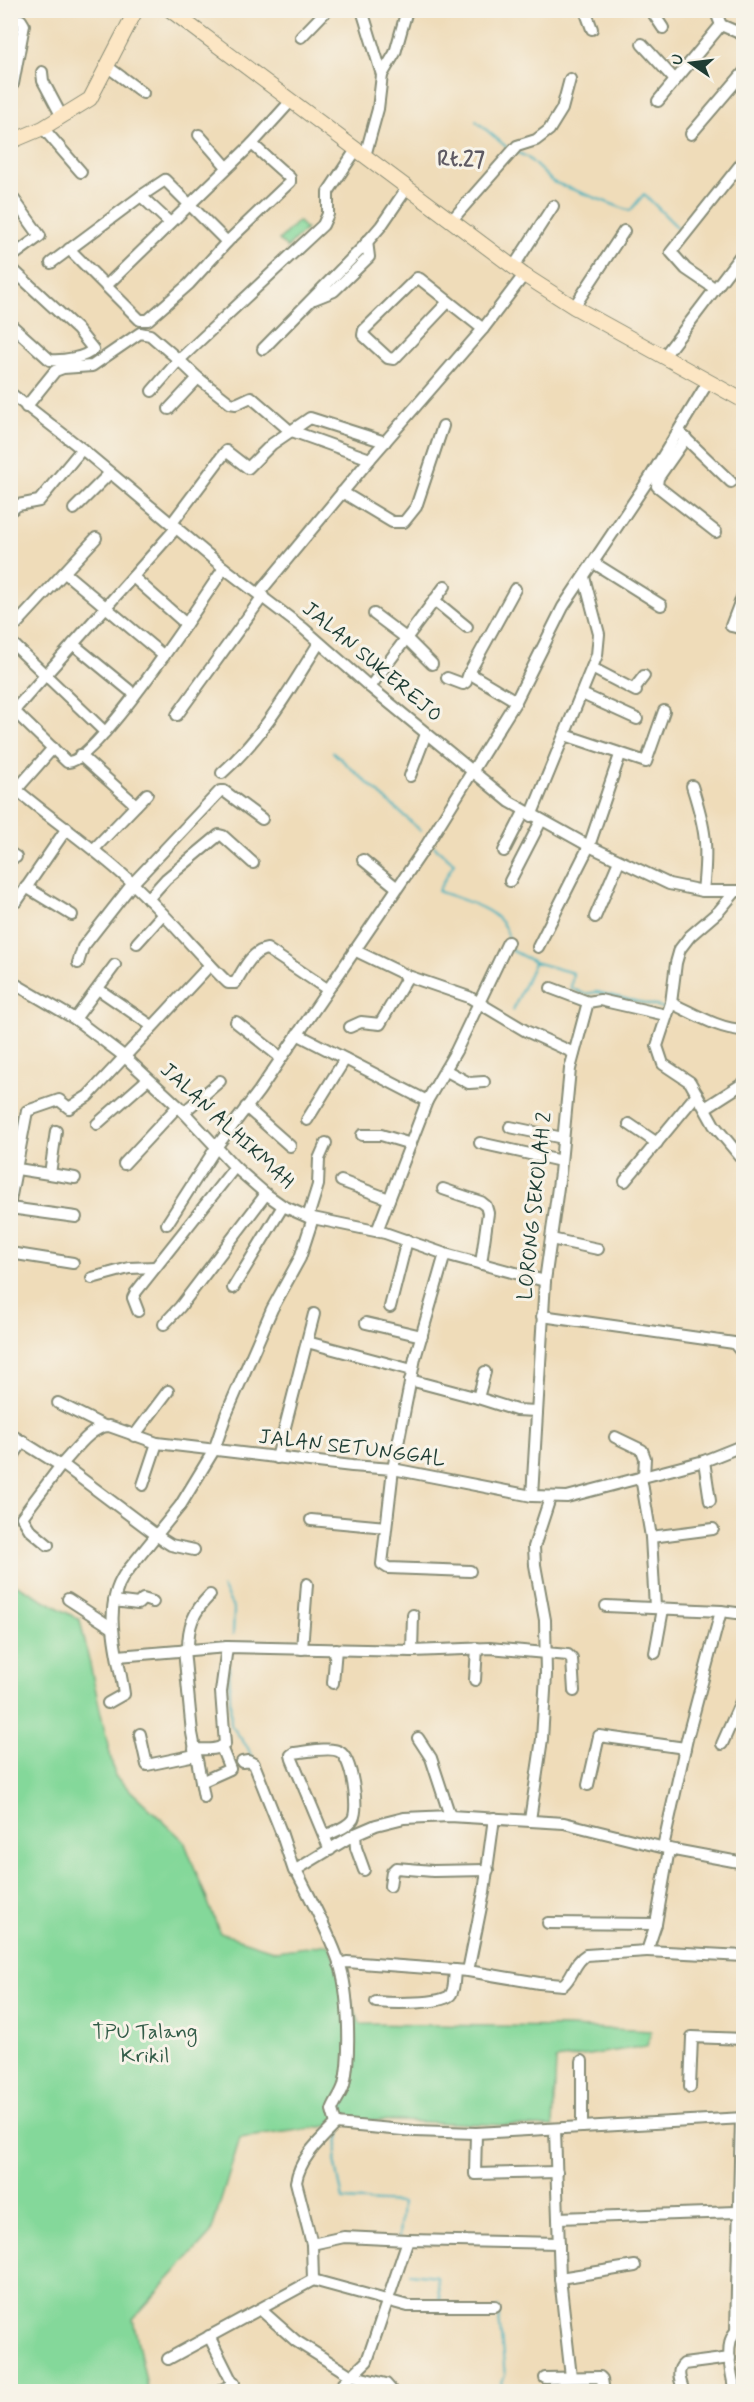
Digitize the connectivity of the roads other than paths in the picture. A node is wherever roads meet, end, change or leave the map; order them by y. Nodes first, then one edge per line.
1 (136, 10) edge
2 (170, 10) edge
3 (327, 10) edge
4 (362, 10) edge
5 (407, 10) edge
6 (585, 10) edge
7 (651, 10) edge
8 (715, 10) edge
9 (10, 19) edge
10 (721, 25) junction
11 (663, 28) dead end
12 (592, 29) dead end
13 (744, 34) edge
14 (301, 37) dead end
15 (642, 44) dead end
16 (108, 67) junction
17 (42, 72) dead end
18 (744, 72) edge
19 (381, 75) junction
20 (570, 79) dead end
21 (675, 80) junction
22 (13, 84) dead end
23 (143, 93) dead end
24 (291, 101) junction
25 (658, 101) dead end
26 (62, 117) junction
27 (43, 128) junction
28 (691, 134) dead end
29 (199, 135) dead end
30 (10, 142) edge
31 (252, 144) junction
32 (361, 153) junction
33 (744, 160) edge
34 (227, 167) junction
35 (81, 172) dead end
36 (407, 188) junction
37 (10, 195) edge
38 (141, 196) junction
39 (190, 204) junction
40 (554, 206) dead end
41 (451, 221) junction
42 (170, 223) junction
43 (624, 231) dead end
44 (227, 242) junction
45 (69, 249) junction
46 (744, 251) edge
47 (10, 258) edge
48 (51, 263) dead end
49 (519, 271) junction
50 (13, 275) edge
51 (106, 286) junction
52 (714, 288) junction
53 (448, 302) junction
54 (574, 307) junction
55 (10, 324) edge
56 (483, 329) junction
57 (263, 349) dead end
58 (665, 355) junction
59 (179, 360) junction
60 (198, 378) junction
61 (708, 382) junction
62 (152, 391) dead end
63 (10, 393) edge
64 (744, 401) edge
65 (26, 406) junction
66 (170, 410) dead end
67 (443, 426) dead end
68 (289, 430) junction
69 (682, 435) junction
70 (385, 442) junction
71 (82, 449) junction
72 (370, 459) junction
73 (110, 473) junction
74 (732, 482) dead end
75 (342, 492) junction
76 (74, 509) dead end
77 (10, 511) edge
78 (175, 525) junction
79 (716, 532) dead end
80 (96, 538) dead end
81 (594, 563) junction
82 (224, 568) junction
83 (65, 573) junction
84 (133, 577) junction
85 (584, 577) junction
86 (445, 586) dead end
87 (515, 589) dead end
88 (744, 592) edge
89 (261, 595) junction
90 (434, 600) junction
91 (661, 605) dead end
92 (105, 608) junction
93 (374, 614) dead end
94 (186, 624) junction
95 (467, 627) dead end
96 (744, 629) edge
97 (10, 631) edge
98 (406, 638) junction
99 (10, 640) edge
100 (319, 643) junction
101 (73, 644) junction
102 (164, 656) junction
103 (432, 664) dead end
104 (592, 668) junction
105 (470, 673) junction
106 (45, 675) junction
107 (644, 676) dead end
108 (447, 678) dead end
109 (370, 687) junction
110 (129, 690) dead end
111 (582, 694) junction
112 (516, 701) junction
113 (664, 711) dead end
114 (12, 713) edge
115 (177, 715) dead end
116 (637, 719) dead end
117 (105, 732) junction
118 (426, 734) junction
119 (565, 735) junction
120 (53, 748) junction
121 (80, 755) junction
122 (620, 755) junction
123 (472, 772) junction
124 (222, 773) dead end
125 (410, 776) dead end
126 (692, 786) dead end
127 (13, 790) edge
128 (147, 794) dead end
129 (136, 805) junction
130 (532, 816) junction
131 (262, 819) dead end
132 (67, 828) junction
133 (589, 846) junction
134 (94, 849) junction
135 (504, 851) dead end
136 (363, 860) dead end
137 (620, 861) junction
138 (253, 863) dead end
139 (510, 881) dead end
140 (133, 883) junction
141 (26, 887) junction
142 (396, 887) junction
143 (703, 891) junction
144 (739, 892) edge
145 (148, 899) junction
146 (17, 901) dead end
147 (163, 914) junction
148 (72, 915) dead end
149 (595, 917) dead end
150 (508, 942) dead end
151 (137, 943) dead end
152 (538, 947) dead end
153 (354, 950) junction
154 (78, 963) dead end
155 (116, 965) dead end
156 (210, 965) junction
157 (408, 975) junction
158 (14, 982) edge
159 (551, 988) dead end
160 (98, 989) junction
161 (327, 989) junction
162 (10, 994) edge
163 (588, 1002) junction
164 (479, 1003) junction
165 (669, 1009) junction
166 (75, 1019) junction
167 (236, 1022) dead end
168 (152, 1026) junction
169 (350, 1027) dead end
170 (744, 1030) edge
171 (297, 1034) junction
172 (574, 1053) junction
173 (125, 1057) junction
174 (280, 1057) junction
175 (345, 1059) junction
176 (445, 1070) junction
177 (148, 1079) junction
178 (220, 1081) dead end
179 (484, 1082) dead end
180 (744, 1083) edge
181 (697, 1094) junction
182 (427, 1101) junction
183 (246, 1107) junction
184 (705, 1108) junction
185 (181, 1109) junction
186 (307, 1120) dead end
187 (97, 1124) dead end
188 (629, 1124) dead end
189 (510, 1128) dead end
190 (56, 1131) dead end
191 (362, 1135) dead end
192 (563, 1138) junction
193 (326, 1143) dead end
194 (480, 1143) dead end
195 (657, 1143) junction
196 (411, 1144) junction
197 (217, 1146) junction
198 (290, 1146) dead end
199 (561, 1161) junction
200 (744, 1161) edge
201 (124, 1164) dead end
202 (235, 1167) junction
203 (13, 1168) edge
204 (50, 1174) junction
205 (75, 1178) dead end
206 (341, 1181) dead end
207 (626, 1181) dead end
208 (443, 1189) dead end
209 (266, 1194) junction
210 (389, 1199) junction
211 (10, 1201) edge
212 (283, 1206) junction
213 (10, 1208) edge
214 (76, 1217) dead end
215 (310, 1218) junction
216 (167, 1224) dead end
217 (377, 1231) junction
218 (551, 1239) junction
219 (407, 1240) junction
220 (598, 1249) dead end
221 (10, 1253) edge
222 (445, 1254) junction
223 (73, 1263) dead end
224 (481, 1264) junction
225 (155, 1268) junction
226 (92, 1278) dead end
227 (545, 1281) junction
228 (233, 1288) dead end
229 (390, 1307) dead end
230 (138, 1311) dead end
231 (314, 1314) dead end
232 (542, 1316) junction
233 (366, 1323) dead end
234 (164, 1324) dead end
235 (422, 1336) junction
236 (307, 1342) junction
237 (744, 1355) edge
238 (485, 1372) dead end
239 (411, 1375) junction
240 (168, 1391) dead end
241 (478, 1398) junction
242 (58, 1403) dead end
243 (537, 1410) junction
244 (104, 1426) junction
245 (10, 1434) edge
246 (134, 1436) junction
247 (615, 1437) dead end
248 (23, 1441) junction
249 (157, 1443) junction
250 (744, 1444) edge
251 (214, 1450) junction
252 (277, 1458) junction
253 (10, 1461) edge
254 (704, 1461) junction
255 (62, 1464) junction
256 (393, 1469) junction
257 (643, 1476) junction
258 (143, 1485) dead end
259 (532, 1496) junction
260 (550, 1498) junction
261 (710, 1502) dead end
262 (311, 1520) dead end
263 (386, 1527) junction
264 (713, 1529) dead end
265 (157, 1535) junction
266 (651, 1537) junction
267 (48, 1545) dead end
268 (194, 1550) dead end
269 (470, 1571) dead end
270 (307, 1584) dead end
271 (210, 1595) dead end
272 (68, 1599) dead end
273 (114, 1601) junction
274 (153, 1602) dead end
275 (606, 1606) dead end
276 (659, 1608) junction
277 (721, 1611) junction
278 (744, 1614) edge
279 (413, 1615) dead end
280 (111, 1627) junction
281 (226, 1647) junction
282 (477, 1648) junction
283 (186, 1649) junction
284 (302, 1649) junction
285 (336, 1649) junction
286 (412, 1651) junction
287 (546, 1653) junction
288 (655, 1653) dead end
289 (118, 1656) junction
290 (475, 1680) dead end
291 (333, 1683) dead end
292 (574, 1691) dead end
293 (743, 1696) edge
294 (108, 1703) dead end
295 (140, 1734) dead end
296 (418, 1738) dead end
297 (722, 1744) dead end
298 (221, 1747) junction
299 (685, 1748) junction
300 (195, 1752) junction
301 (242, 1762) dead end
302 (201, 1782) junction
303 (588, 1785) dead end
304 (204, 1797) dead end
305 (450, 1816) junction
306 (494, 1818) junction
307 (530, 1820) junction
308 (355, 1834) junction
309 (325, 1836) junction
310 (666, 1848) junction
311 (330, 1850) junction
312 (744, 1863) edge
313 (299, 1869) junction
314 (364, 1870) dead end
315 (488, 1870) junction
316 (390, 1886) dead end
317 (548, 1923) dead end
318 (656, 1924) junction
319 (647, 1951) junction
320 (744, 1956) edge
321 (342, 1963) junction
322 (455, 1970) junction
323 (468, 1971) junction
324 (376, 2002) dead end
325 (744, 2039) edge
326 (582, 2061) dead end
327 (690, 2087) dead end
328 (742, 2118) edge
329 (341, 2125) junction
330 (582, 2127) junction
331 (555, 2130) junction
332 (476, 2133) junction
333 (557, 2172) junction
334 (737, 2212) junction
335 (558, 2218) junction
336 (408, 2240) junction
337 (559, 2243) junction
338 (312, 2244) junction
339 (635, 2266) dead end
340 (560, 2278) junction
341 (313, 2280) junction
342 (387, 2299) junction
343 (495, 2306) dead end
344 (261, 2310) junction
345 (740, 2331) edge
346 (209, 2336) junction
347 (730, 2358) junction
348 (168, 2359) dead end
349 (350, 2375) junction
350 (572, 2377) junction
351 (545, 2378) dead end
352 (235, 2387) edge
353 (218, 2391) edge
354 (335, 2391) edge
355 (393, 2391) edge
356 (604, 2391) edge
357 (684, 2391) edge
358 (735, 2391) edge

1 - 16 main road
2 - 24 main road
3 - 14 street
4 - 19 street
5 - 19 street
6 - 12 street
7 - 11 street
8 - 10 street
9 - 22 street
10 - 13 street
10 - 21 street
15 - 21 street
16 - 23 street
16 - 26 main road
17 - 26 street
18 - 28 street
19 - 32 street
20 - 41 street
21 - 25 street
24 - 31 street
24 - 32 main road
26 - 27 main road
27 - 30 main road
27 - 35 street
29 - 34 street
31 - 34 street
31 - 44 street
32 - 36 main road
32 - 59 street
33 - 52 street
34 - 39 street
36 - 41 main road
36 - 57 street
37 - 47 street
38 - 39 street
38 - 42 street
38 - 45 street
39 - 42 street
39 - 44 street
40 - 49 street
41 - 49 main road
42 - 51 street
43 - 54 street
44 - 51 street
45 - 48 street
45 - 51 street
46 - 52 street
49 - 54 main road
49 - 56 street
50 - 55 street
52 - 58 street
53 - 53 street
53 - 56 street
54 - 58 main road
56 - 70 street
58 - 61 main road
59 - 60 street
59 - 62 street
59 - 65 street
60 - 66 street
60 - 68 street
61 - 64 main road
61 - 69 street
63 - 65 street, JALAN SUKEREJO
65 - 71 street, JALAN SUKEREJO
67 - 75 street
68 - 70 street
68 - 72 street
68 - 78 street
69 - 74 street
69 - 79 street
69 - 81 street
70 - 72 street
71 - 73 street, JALAN SUKEREJO
71 - 77 street
72 - 75 street
73 - 76 street
73 - 78 street, JALAN SUKEREJO
75 - 89 street
78 - 82 street, JALAN SUKEREJO
78 - 84 street
80 - 83 street
81 - 85 street
81 - 91 street
82 - 89 street, JALAN SUKEREJO
82 - 94 street
83 - 92 street
83 - 97 street
84 - 92 street
84 - 94 street
85 - 104 street
85 - 112 street
86 - 90 street
87 - 105 street
88 - 96 street
89 - 100 street, JALAN SUKEREJO
89 - 115 street
90 - 95 street
90 - 98 street
92 - 101 street
92 - 102 street
93 - 98 street
94 - 102 street
98 - 103 street
98 - 109 street
99 - 106 street
100 - 109 street, JALAN SUKEREJO
100 - 124 street
101 - 106 street
101 - 110 street
102 - 117 street
104 - 107 street
104 - 111 street
105 - 108 street
105 - 112 street
106 - 114 street
106 - 117 street
109 - 118 street, JALAN SUKEREJO
111 - 116 street
111 - 119 street
112 - 123 street
113 - 122 street
114 - 120 street
117 - 121 street
118 - 123 street, JALAN SUKEREJO
118 - 125 street
119 - 122 street
119 - 130 street
120 - 121 street
120 - 127 street
121 - 129 street
122 - 133 street
123 - 130 street, JALAN SUKEREJO
123 - 142 street
126 - 143 street
127 - 132 street
128 - 129 street
129 - 134 street
130 - 133 street, JALAN SUKEREJO
130 - 135 street
130 - 139 street
131 - 140 street
132 - 134 street
132 - 141 street
133 - 137 street, JALAN SUKEREJO
133 - 152 street
134 - 140 street
136 - 142 street
137 - 143 street, JALAN SUKEREJO
137 - 149 street
138 - 145 street
140 - 145 street
140 - 154 street
141 - 146 street
141 - 148 street
142 - 153 street
143 - 144 street, JALAN SUKEREJO
144 - 165 street
145 - 147 street
147 - 151 street
147 - 156 street
150 - 164 street
153 - 157 street
153 - 161 street
155 - 160 street
156 - 161 street
156 - 168 street
157 - 164 street
157 - 169 street
158 - 162 street
158 - 166 street, JALAN ALHIKMAH
159 - 163 street
160 - 166 street
160 - 168 street
161 - 171 street
163 - 165 street
163 - 172 street, LORONG SEKOLAH 2
164 - 172 street
164 - 176 street
165 - 170 street
165 - 181 street
166 - 173 street, JALAN ALHIKMAH
167 - 174 street
168 - 173 street
171 - 174 street
171 - 175 street
172 - 192 street, LORONG SEKOLAH 2
173 - 177 street, JALAN ALHIKMAH
173 - 203 street
174 - 183 street
175 - 182 street
175 - 186 street
176 - 179 street
176 - 182 street
177 - 185 street, JALAN ALHIKMAH
177 - 187 street
178 - 185 street
180 - 184 street
181 - 184 street
181 - 195 street
182 - 196 street
183 - 197 street
183 - 198 street
184 - 200 street
185 - 197 street, JALAN ALHIKMAH
185 - 201 street
188 - 195 street
189 - 192 street
190 - 204 street
191 - 196 street
192 - 199 street, LORONG SEKOLAH 2
193 - 215 street
194 - 199 street
195 - 207 street
196 - 210 street
197 - 202 street, JALAN ALHIKMAH
197 - 216 street
199 - 218 street, LORONG SEKOLAH 2
202 - 209 street, JALAN ALHIKMAH
202 - 225 street
203 - 204 street
203 - 211 street
204 - 205 street
206 - 210 street
208 - 224 street
209 - 212 street, JALAN ALHIKMAH
209 - 234 street
210 - 217 street
212 - 215 street, JALAN ALHIKMAH
212 - 228 street
213 - 214 street
215 - 217 street, JALAN ALHIKMAH
215 - 251 street
217 - 219 street, JALAN ALHIKMAH
218 - 220 street
218 - 227 street, LORONG SEKOLAH 2
219 - 222 street, JALAN ALHIKMAH
219 - 229 street
221 - 223 street
222 - 224 street, JALAN ALHIKMAH
222 - 235 street
224 - 227 street, JALAN ALHIKMAH
225 - 226 street
225 - 230 street
227 - 232 street, LORONG SEKOLAH 2
231 - 236 street
232 - 237 street
232 - 243 street, LORONG SEKOLAH 2
233 - 235 street
235 - 239 street
236 - 239 street
236 - 252 street
238 - 241 street
239 - 241 street
239 - 256 street
240 - 246 street
241 - 243 street
242 - 244 street, JALAN SETUNGGAL
243 - 259 street, LORONG SEKOLAH 2
244 - 246 street, JALAN SETUNGGAL
244 - 255 street
245 - 248 street
246 - 249 street, JALAN SETUNGGAL
247 - 257 street
248 - 253 street
248 - 255 street
249 - 251 street, JALAN SETUNGGAL
249 - 258 street
250 - 254 street, JALAN SETUNGGAL
251 - 252 street, JALAN SETUNGGAL
251 - 265 street
252 - 256 street, JALAN SETUNGGAL
254 - 257 street, JALAN SETUNGGAL
254 - 261 street
255 - 265 street
255 - 267 street
256 - 259 street, JALAN SETUNGGAL
256 - 263 street
257 - 260 street, JALAN SETUNGGAL
257 - 266 street
259 - 260 street, JALAN SETUNGGAL
260 - 287 street
262 - 263 street
263 - 269 street
264 - 266 street
265 - 268 street
265 - 273 street
266 - 276 street
270 - 284 street
271 - 283 street
272 - 280 street
273 - 274 street
273 - 280 street
275 - 276 street
276 - 277 street
276 - 288 street
277 - 278 street
277 - 299 street
279 - 286 street
280 - 289 street
281 - 283 street
281 - 284 street
281 - 298 street
282 - 286 street
282 - 287 street
282 - 290 street
283 - 289 street
283 - 300 street
284 - 285 street
285 - 286 street
285 - 291 street
287 - 292 street
287 - 307 street
289 - 294 street
293 - 297 street
295 - 300 street
296 - 305 street
298 - 300 street
298 - 302 street
299 - 303 street
299 - 310 street
300 - 302 street
301 - 313 street
302 - 304 street
305 - 306 street
305 - 308 street
306 - 307 street
306 - 315 street
307 - 310 street
308 - 311 street
308 - 314 street
309 - 309 street
309 - 311 street
310 - 312 street
310 - 318 street
311 - 313 street
313 - 321 street
315 - 316 street
315 - 323 street
317 - 318 street
318 - 319 street
319 - 320 street
319 - 323 street
321 - 322 street
321 - 329 street
322 - 323 street
322 - 324 street
325 - 327 street
326 - 330 street
328 - 330 street
328 - 334 street
329 - 332 street
329 - 338 street
330 - 331 street
331 - 332 street
331 - 333 street
332 - 333 street
333 - 335 street
334 - 335 street
334 - 345 street
335 - 337 street
336 - 337 street
336 - 338 street
336 - 342 street
337 - 340 street
338 - 341 street
339 - 340 street
340 - 350 street
341 - 342 street
341 - 344 street
342 - 343 street
342 - 349 street
344 - 346 street
344 - 349 street
345 - 347 street
346 - 348 street
346 - 352 street
347 - 357 street
347 - 358 street
349 - 354 street
349 - 355 street
350 - 351 street
350 - 356 street
352 - 353 street

